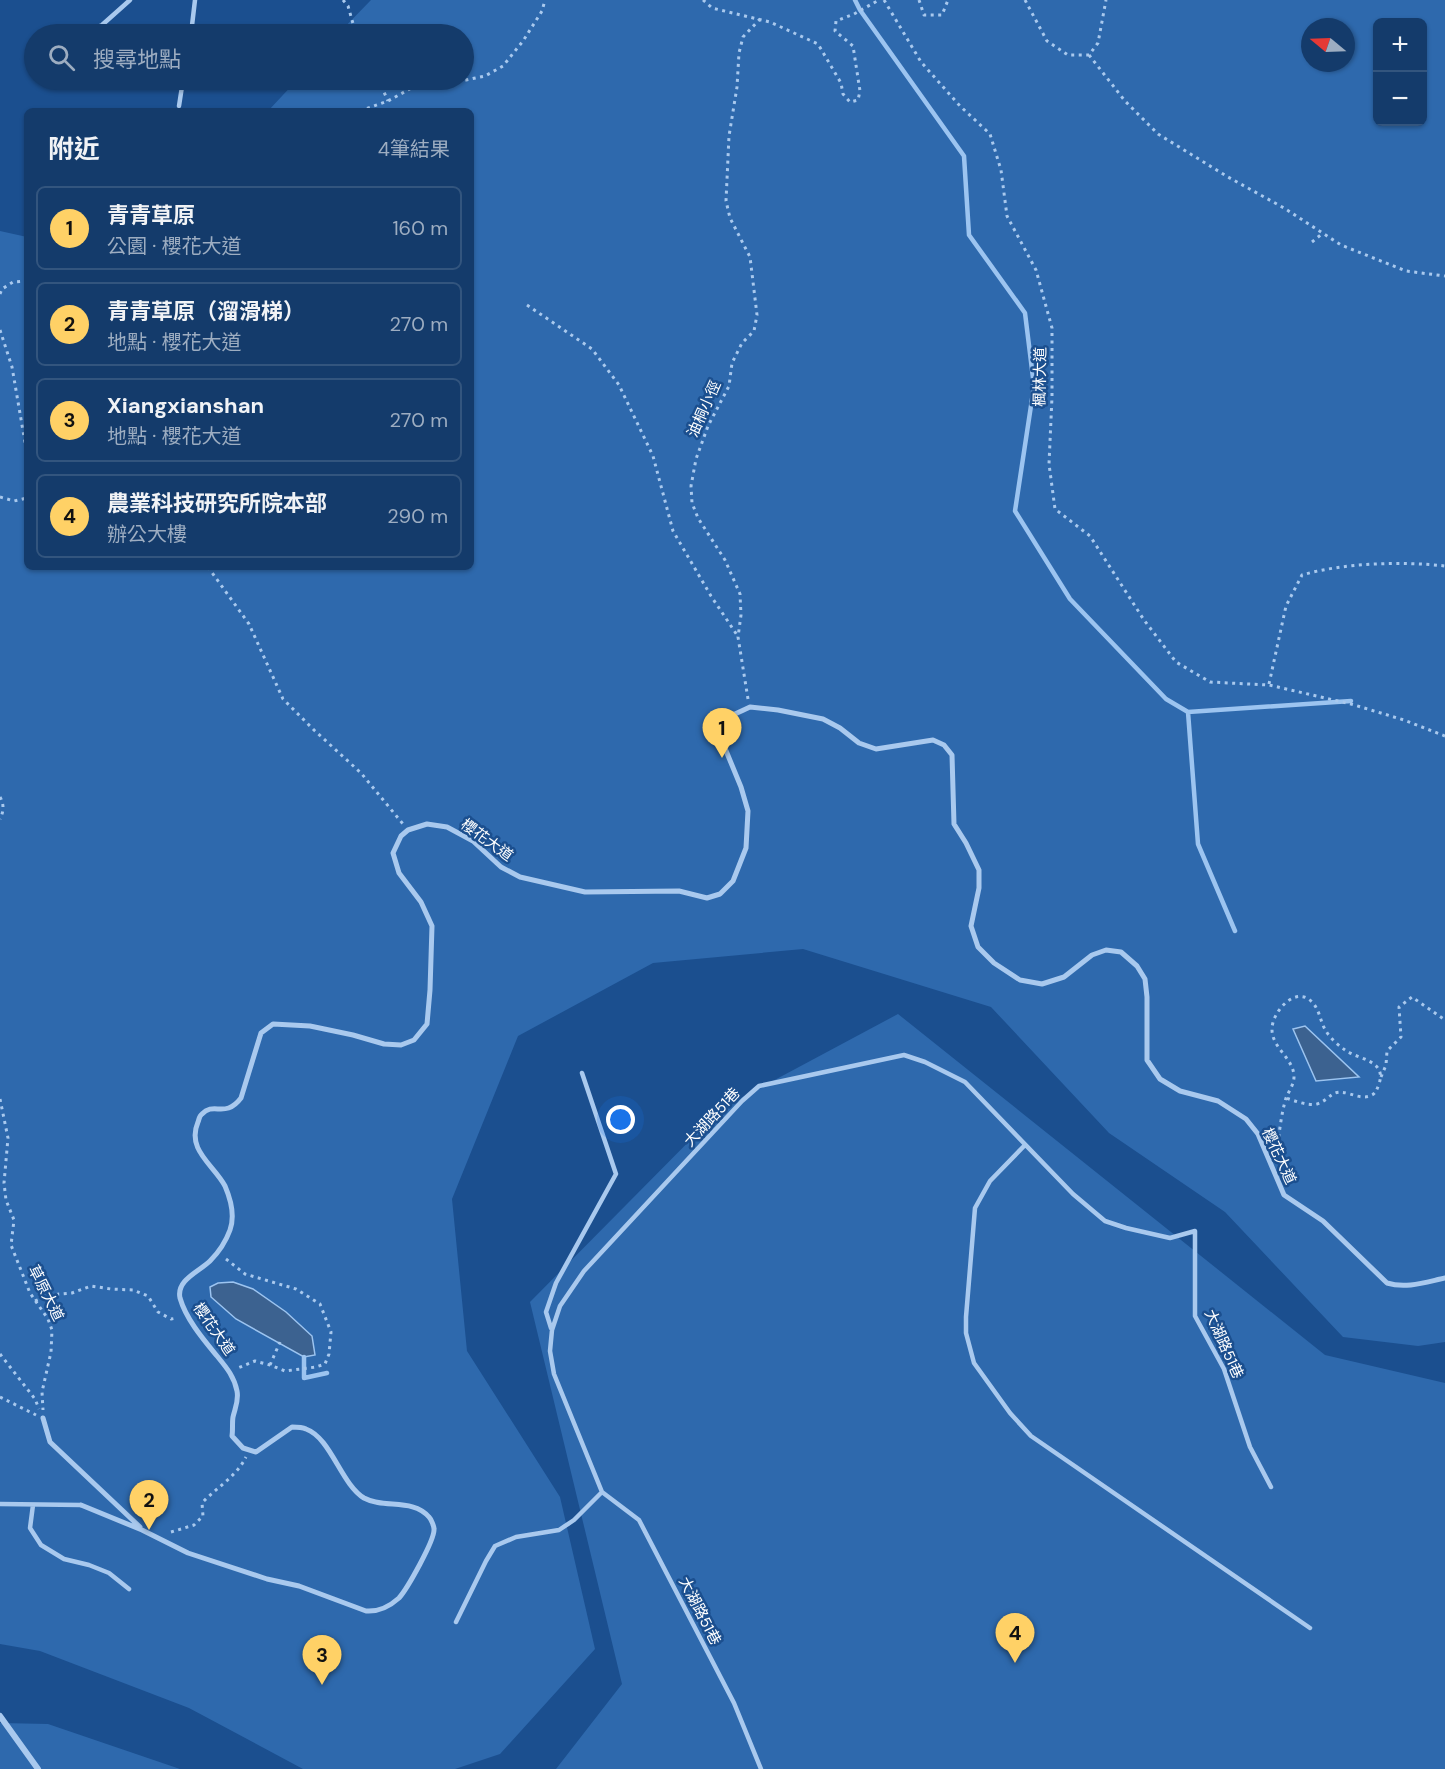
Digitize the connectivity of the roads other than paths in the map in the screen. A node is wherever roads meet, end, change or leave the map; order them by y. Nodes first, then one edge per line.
1 (130, 0) edge
2 (195, 0) edge
3 (103, 24) edge
4 (192, 24) edge
5 (181, 90) edge
6 (179, 106) dead end
7 (582, 1073) dead end
8 (1026, 1145) junction
9 (1445, 1278) edge
10 (552, 1330) junction
11 (43, 1418) road end
12 (1271, 1487) dead end
13 (602, 1492) junction
14 (0, 1504) edge
15 (33, 1505) junction
16 (81, 1505) joint
17 (142, 1530) junction
18 (129, 1589) dead end
19 (456, 1622) dead end
20 (1310, 1628) dead end
21 (0, 1716) edge
22 (38, 1769) edge
23 (761, 1769) edge

1 - 3 lane
2 - 4 lane
5 - 6 lane
7 - 10 lane
8 - 10 lane, 大湖路51巷
8 - 12 lane, 大湖路51巷
8 - 20 lane
9 - 17 street, 櫻花大道
10 - 13 lane, 大湖路51巷
11 - 17 street
13 - 19 lane
13 - 23 lane, 大湖路51巷
14 - 15 lane
15 - 16 lane
15 - 18 lane
16 - 17 street
21 - 22 street

